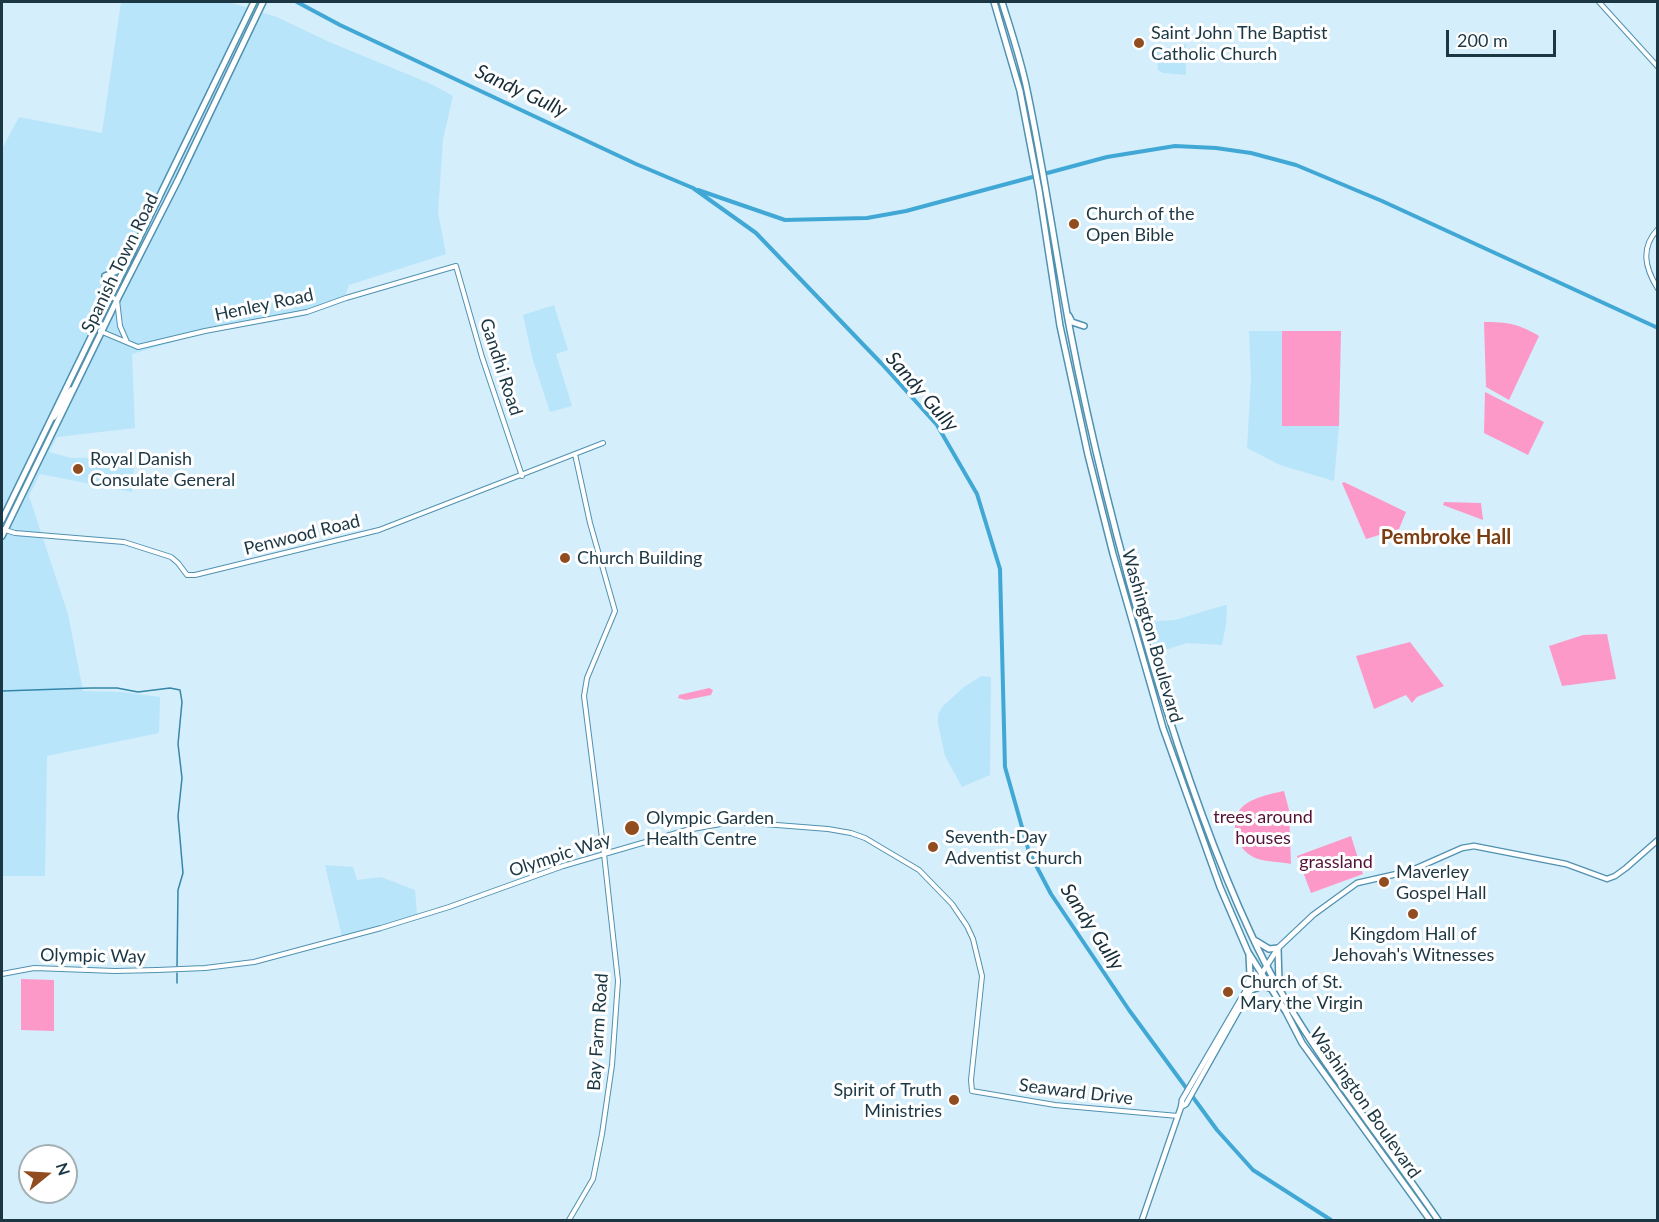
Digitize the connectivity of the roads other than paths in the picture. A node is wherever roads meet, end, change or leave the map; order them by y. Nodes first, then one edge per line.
1 (254, 2) edge
2 (263, 2) edge
3 (994, 2) edge
4 (1002, 2) edge
5 (1599, 2) edge
6 (1658, 67) edge
7 (169, 176) junction
8 (178, 180) junction
9 (1042, 189) junction
10 (1658, 229) edge
11 (456, 266) joint
12 (124, 267) junction
13 (105, 276) dead end
14 (1658, 289) edge
15 (110, 296) junction
16 (117, 300) junction
17 (1065, 305) junction
18 (94, 328) junction
19 (103, 332) junction
20 (127, 343) junction
21 (1074, 348) junction
22 (74, 389) junction
23 (40, 438) junction
24 (603, 443) dead end
25 (574, 454) junction
26 (522, 476) junction
27 (8, 508) junction
28 (2, 512) edge
29 (2, 520) edge
30 (2, 532) edge
31 (1658, 840) edge
32 (604, 854) junction
33 (1252, 938) junction
34 (1278, 948) junction
35 (1248, 952) junction
36 (1267, 965) junction
37 (1262, 972) junction
38 (2, 974) edge
39 (1280, 987) junction
40 (1272, 989) junction
41 (1249, 990) junction
42 (972, 1091) joint
43 (1178, 1116) junction
44 (569, 1221) edge
45 (1142, 1221) edge
46 (1430, 1221) edge
47 (1438, 1221) edge

1 - 7 highway, Spanish Town Road
2 - 8 highway, Spanish Town Road
3 - 9 highway, Washington Boulevard
4 - 9 highway, Washington Boulevard
5 - 6 street
7 - 8 highway
7 - 12 highway, Spanish Town Road
8 - 16 highway, Spanish Town Road
9 - 17 highway, Washington Boulevard
9 - 35 highway, Washington Boulevard
10 - 14 street
11 - 20 street, Henley Road
11 - 26 street, Gandhi Road
12 - 13 highway
12 - 15 highway, Spanish Town Road
15 - 16 street
15 - 18 highway, Spanish Town Road
16 - 19 highway, Spanish Town Road
16 - 20 street
17 - 21 highway, Washington Boulevard
17 - 21 highway
18 - 19 street
18 - 23 highway, Spanish Town Road
19 - 20 street
19 - 22 highway, Spanish Town Road
21 - 33 highway, Washington Boulevard
22 - 23 highway
22 - 30 highway, Spanish Town Road
23 - 27 highway, Spanish Town Road
24 - 25 street, Penwood Road
25 - 26 street, Penwood Road
25 - 32 street, Bay Farm Road
26 - 30 street, Penwood Road
27 - 28 highway
27 - 29 highway, Spanish Town Road
31 - 34 main road
32 - 38 street, Olympic Way
32 - 42 street, Olympic Way
32 - 44 street, Bay Farm Road
33 - 34 highway
33 - 36 highway, Washington Boulevard
34 - 36 main road
34 - 39 highway
35 - 37 highway, Washington Boulevard
35 - 41 highway
36 - 37 main road
36 - 39 highway, Washington Boulevard
37 - 40 highway, Washington Boulevard
37 - 41 main road
39 - 47 highway, Washington Boulevard
40 - 41 highway
40 - 46 highway, Washington Boulevard
41 - 43 main road
42 - 43 street, Seaward Drive
43 - 45 main road

